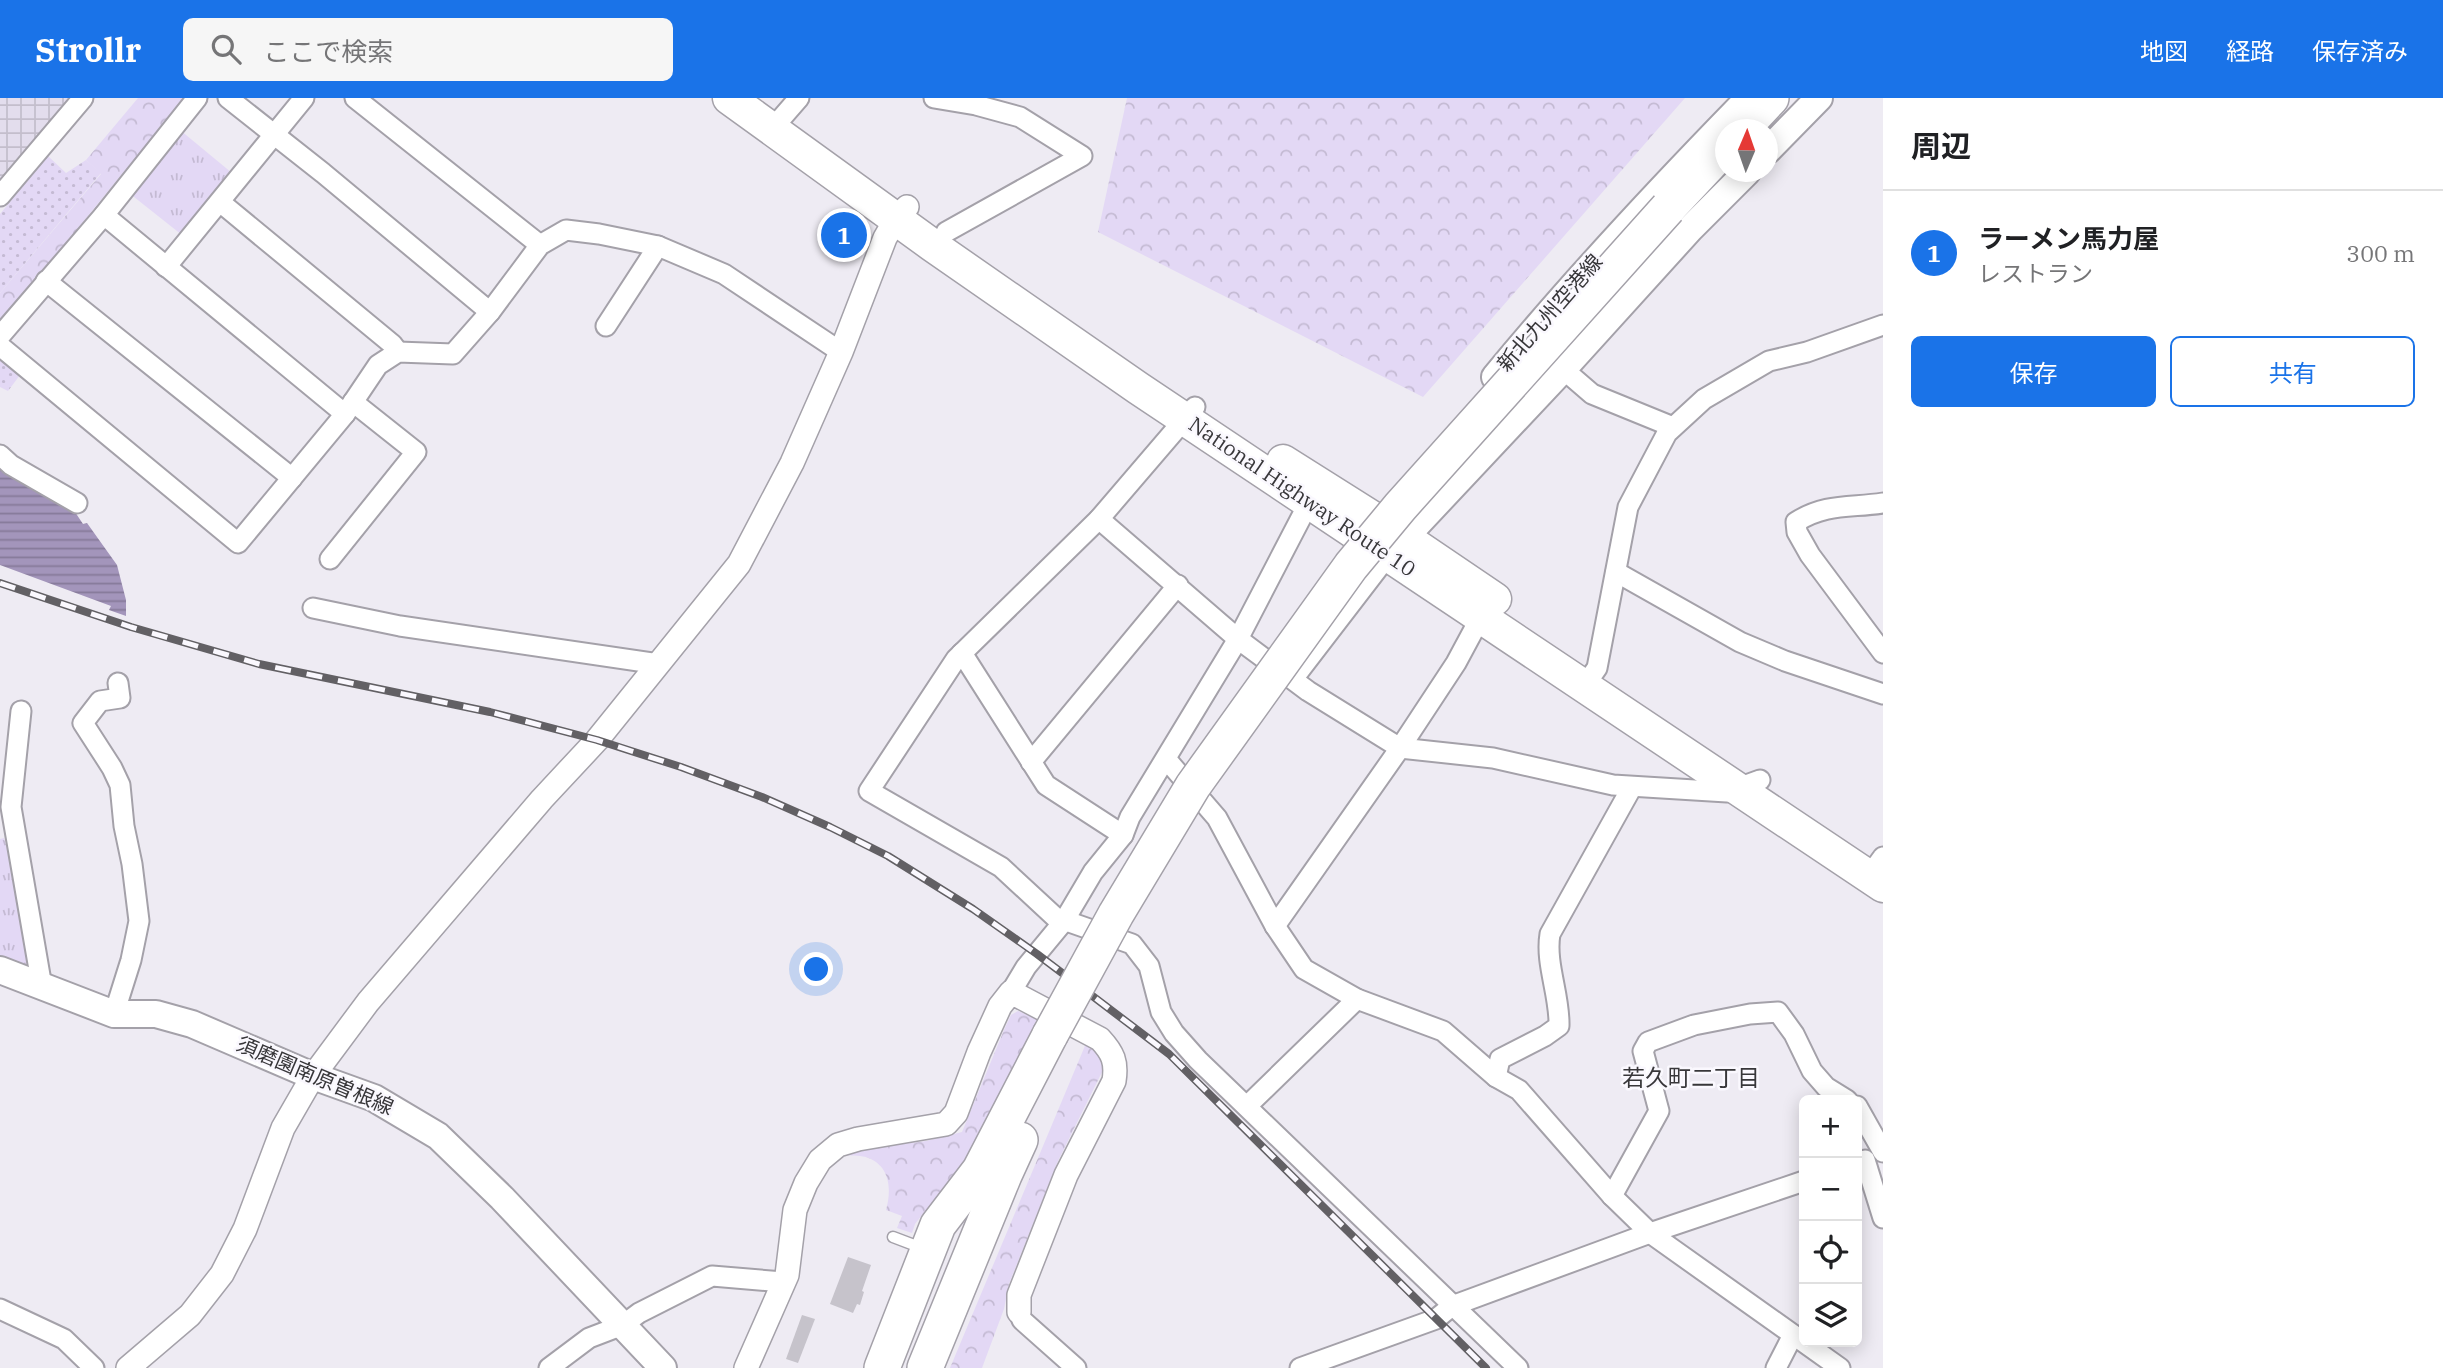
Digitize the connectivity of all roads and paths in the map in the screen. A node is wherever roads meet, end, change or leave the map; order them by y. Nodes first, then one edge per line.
1 (83, 98) edge
2 (197, 98) edge
3 (228, 98) edge
4 (304, 98) edge
5 (355, 98) edge
6 (730, 98) edge
7 (934, 98) edge
8 (1749, 98) edge
9 (1771, 98) edge
10 (1790, 98) edge
11 (1819, 98) edge
12 (778, 110) edge
13 (1751, 119) edge
14 (1771, 119) edge
15 (275, 135) junction
16 (1778, 140) edge
17 (1715, 160) edge
18 (1715, 177) edge
19 (1736, 182) edge
20 (0, 196) edge
21 (220, 202) junction
22 (1674, 212) junction
23 (902, 213) junction
24 (104, 215) junction
25 (946, 232) junction
26 (540, 245) junction
27 (657, 246) junction
28 (166, 267) junction
29 (46, 281) junction
30 (490, 312) junction
31 (1883, 325) edge
32 (606, 326) dead end
33 (0, 336) edge
34 (0, 346) edge
35 (398, 352) junction
36 (841, 352) junction
37 (1563, 369) junction
38 (349, 408) junction
39 (1191, 413) junction
40 (1673, 428) junction
41 (0, 455) edge
42 (292, 478) junction
43 (1305, 500) junction
44 (77, 503) dead end
45 (1883, 503) edge
46 (1099, 519) junction
47 (1384, 538) junction
48 (330, 559) dead end
49 (1616, 572) junction
50 (1178, 585) junction
51 (1486, 606) junction
52 (313, 608) dead end
53 (1238, 639) junction
54 (962, 653) junction
55 (1883, 653) edge
56 (1270, 662) junction
57 (659, 664) junction
58 (1591, 677) junction
59 (1293, 679) junction
60 (118, 683) dead end
61 (1883, 694) edge
62 (21, 711) dead end
63 (1400, 748) junction
64 (1167, 760) junction
65 (1031, 762) junction
66 (1749, 784) junction
67 (1632, 787) junction
68 (1123, 835) junction
69 (1879, 868) edge
70 (1064, 921) junction
71 (1275, 926) junction
72 (0, 970) edge
73 (42, 987) junction
74 (1011, 992) junction
75 (1357, 999) junction
76 (114, 1014) junction
77 (1059, 1037) junction
78 (313, 1076) junction
79 (1496, 1077) junction
80 (1839, 1095) edge
81 (1247, 1106) junction
82 (1862, 1124) edge
83 (1872, 1157) edge
84 (1799, 1183) edge
85 (1612, 1196) junction
86 (1883, 1218) edge
87 (1650, 1233) junction
88 (893, 1237) dead end
89 (928, 1250) junction
90 (783, 1282) junction
91 (1452, 1306) junction
92 (0, 1309) edge
93 (1019, 1312) joint
94 (623, 1325) junction
95 (1793, 1335) junction
96 (94, 1368) edge
97 (128, 1368) edge
98 (549, 1368) edge
99 (663, 1368) edge
100 (746, 1368) edge
101 (882, 1368) edge
102 (925, 1368) edge
103 (1076, 1368) edge
104 (1300, 1368) edge
105 (1518, 1368) edge
106 (1776, 1368) edge
107 (1840, 1368) edge

1 - 20 street
2 - 24 street
3 - 15 street
4 - 15 street
5 - 26 street
6 - 12 highway, National Highway Route 10
7 - 25 street
8 - 47 main road, 新北九州空港線
9 - 13 highway
10 - 14 highway
11 - 16 main road
12 - 23 highway, National Highway Route 10
15 - 21 street
15 - 30 street
17 - 22 highway
18 - 22 highway
19 - 37 main road
21 - 28 street
21 - 35 street
22 - 77 highway
23 - 25 highway, National Highway Route 10
23 - 36 street
23 - 39 highway, National Highway Route 10
24 - 28 street
24 - 29 street
25 - 39 highway, National Highway Route 10
26 - 27 street
26 - 30 street
27 - 32 street
27 - 36 street
28 - 38 street
29 - 33 street
29 - 42 street
30 - 35 street
31 - 40 street
34 - 42 street
35 - 38 street
36 - 57 street
37 - 40 street
37 - 47 main road
38 - 42 street
38 - 48 street
39 - 43 highway, National Highway Route 10
39 - 46 street
39 - 47 highway, National Highway Route 10
40 - 49 street
41 - 44 street
43 - 47 highway, National Highway Route 10
43 - 53 street
45 - 55 street
46 - 50 street
46 - 54 street
47 - 51 highway, National Highway Route 10
47 - 56 street
47 - 59 street
49 - 58 street
49 - 61 street
50 - 53 street
50 - 65 street
51 - 58 highway, National Highway Route 10
51 - 63 street
52 - 57 street
53 - 56 street
53 - 64 street
54 - 65 street
54 - 70 street
56 - 59 street
57 - 78 street
58 - 66 highway, National Highway Route 10
59 - 63 street
60 - 76 street
62 - 73 street
63 - 67 street
63 - 71 street
64 - 68 street
64 - 71 street
65 - 68 street
66 - 67 street
66 - 69 highway, National Highway Route 10
67 - 79 street
68 - 70 street
70 - 74 street
70 - 81 street
71 - 75 street
72 - 73 main road, 須磨園南原曽根線
73 - 76 main road, 須磨園南原曽根線
74 - 90 street
74 - 93 street
75 - 79 street
75 - 81 street
76 - 78 main road, 須磨園南原曽根線
77 - 89 highway
77 - 102 highway
78 - 94 main road, 須磨園南原曽根線
78 - 97 street
79 - 85 street
80 - 85 street
81 - 91 street
82 - 83 street
83 - 86 street
84 - 87 street
85 - 87 street
87 - 91 street
87 - 95 street
88 - 89 lane
89 - 101 highway
90 - 94 street
90 - 100 street
91 - 104 street
91 - 105 street
92 - 96 street
93 - 103 street
94 - 98 street
94 - 99 main road, 須磨園南原曽根線
95 - 106 street
95 - 107 street

